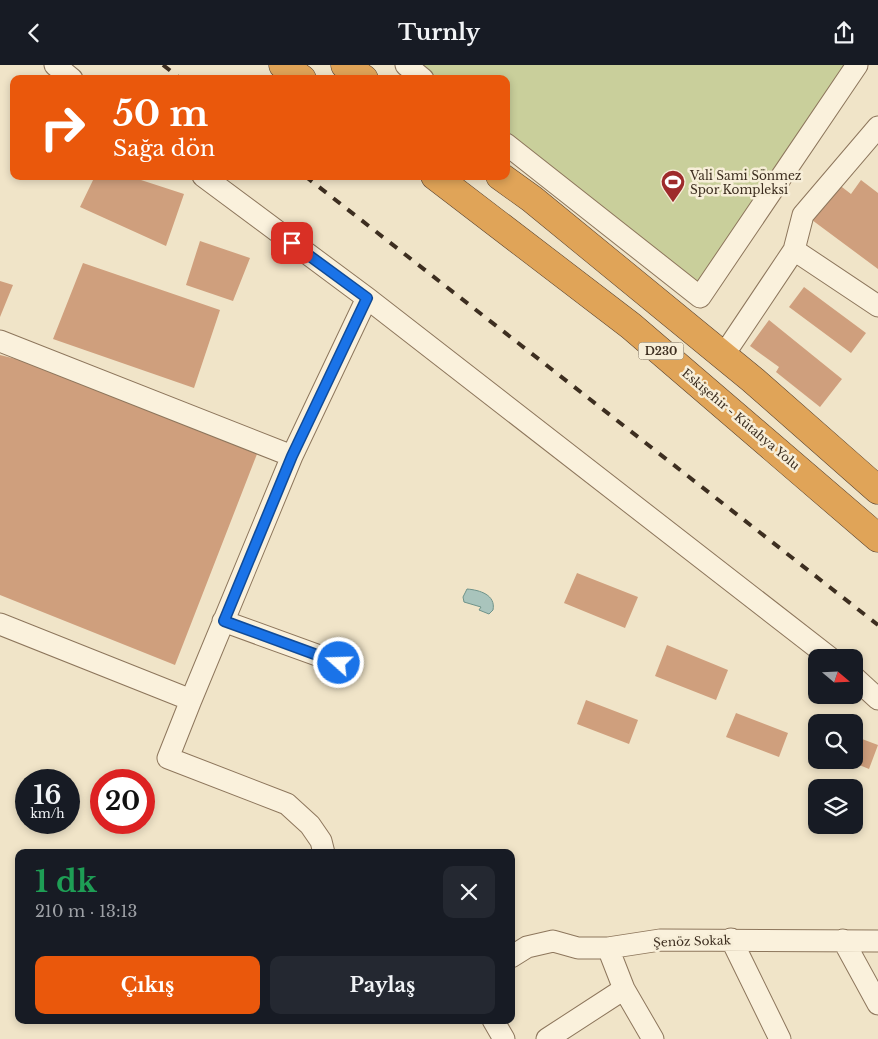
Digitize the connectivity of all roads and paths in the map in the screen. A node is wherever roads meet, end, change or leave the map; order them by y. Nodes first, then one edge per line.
1 (55, 65) edge
2 (283, 65) edge
3 (345, 65) edge
4 (406, 65) edge
5 (858, 65) edge
6 (67, 75) edge
7 (297, 75) edge
8 (359, 75) edge
9 (418, 75) edge
10 (878, 127) edge
11 (510, 147) edge
12 (208, 180) edge
13 (440, 180) edge
14 (506, 180) edge
15 (794, 250) junction
16 (367, 298) junction
17 (878, 307) edge
18 (0, 341) edge
19 (723, 356) junction
20 (292, 456) junction
21 (878, 490) edge
22 (878, 538) edge
23 (224, 621) junction
24 (0, 624) edge
25 (819, 649) edge
26 (339, 663) dead end
27 (863, 685) edge
28 (878, 699) edge
29 (191, 700) junction
30 (323, 849) edge
31 (731, 939) junction
32 (843, 940) junction
33 (878, 941) edge
34 (608, 948) junction
35 (515, 954) edge
36 (624, 989) junction
37 (878, 1004) edge
38 (495, 1024) edge
39 (504, 1039) edge
40 (547, 1039) edge
41 (653, 1039) edge
42 (780, 1039) edge

1 - 6 street
2 - 7 highway
3 - 8 highway
4 - 9 street
5 - 11 street
10 - 15 street
12 - 16 street
13 - 22 highway, Eskişehir - Kütahya Yolu / D230
14 - 19 highway, D230
15 - 17 street
15 - 19 street
16 - 20 street
16 - 25 street
18 - 20 street
19 - 21 highway, D230
20 - 23 street
23 - 26 street
23 - 29 street
24 - 29 street
27 - 28 street
29 - 30 street
31 - 32 street, Şenöz Sokak
31 - 34 street, Şenöz Sokak
31 - 42 street
32 - 33 street, Şenöz Sokak
32 - 37 street
34 - 35 street, Şenöz Sokak
34 - 36 street
36 - 40 street
36 - 41 street
38 - 39 street

